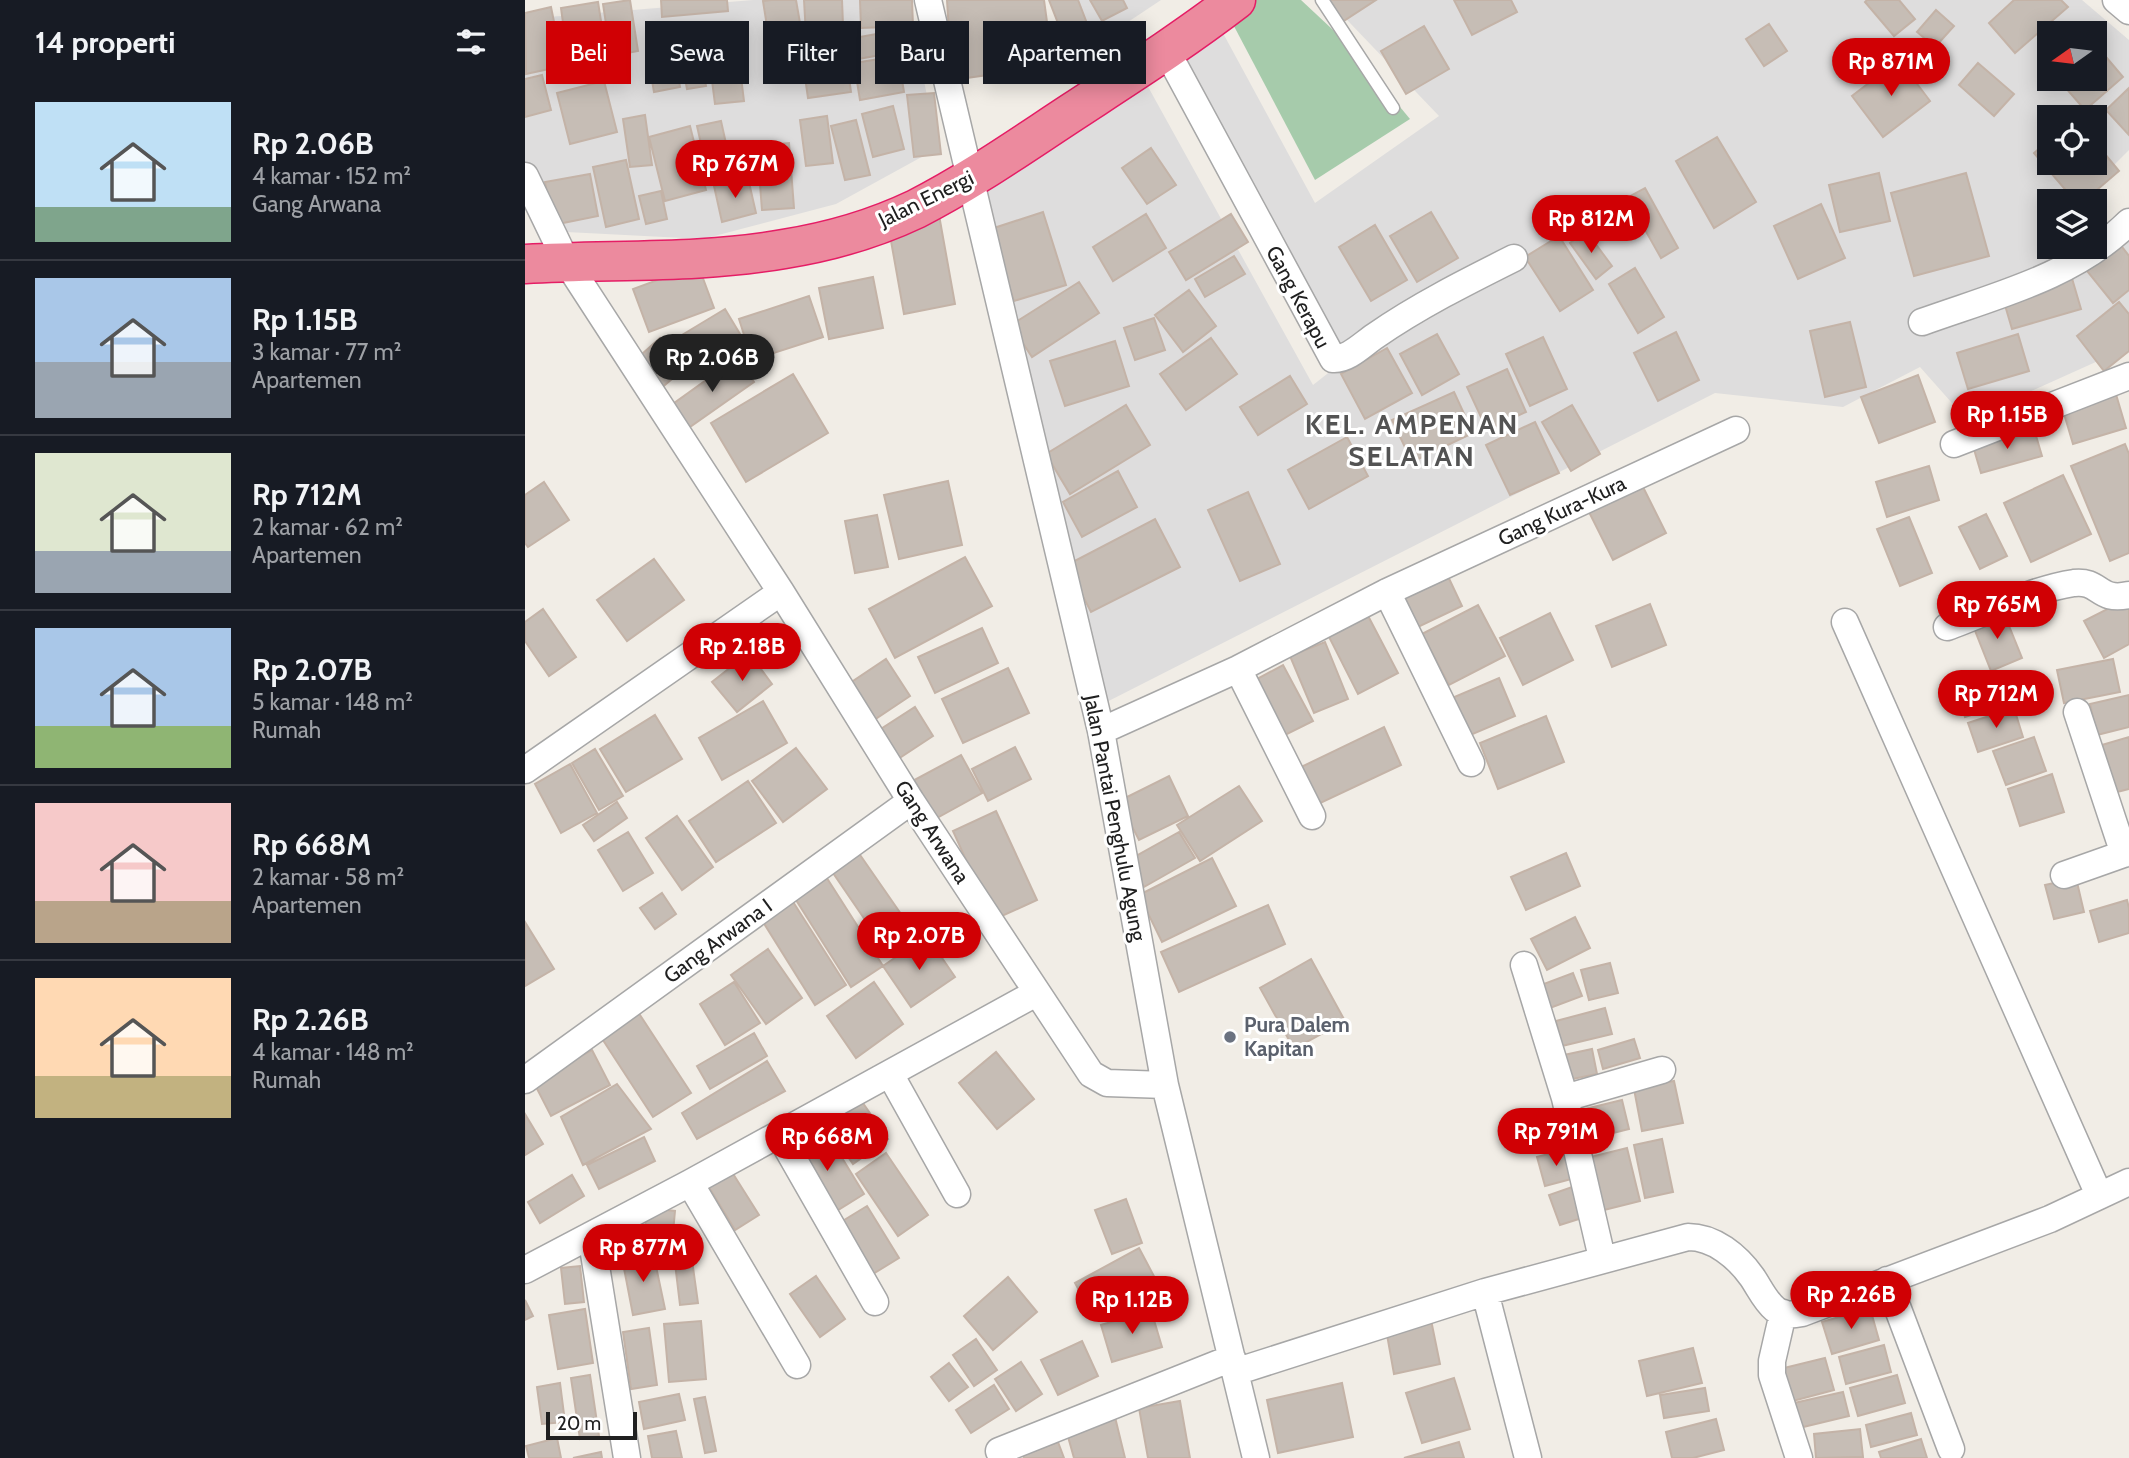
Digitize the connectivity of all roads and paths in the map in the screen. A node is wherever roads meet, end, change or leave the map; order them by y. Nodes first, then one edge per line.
1 (928, 0) edge
2 (1322, 0) edge
3 (2116, 0) edge
4 (1222, 4) edge
5 (2129, 11) edge
6 (1166, 50) junction
7 (1393, 108) dead end
8 (525, 176) edge
9 (970, 179) junction
10 (2129, 222) edge
11 (1514, 258) dead end
12 (566, 261) junction
13 (525, 264) edge
14 (1922, 322) dead end
15 (2129, 376) edge
16 (1736, 430) dead end
17 (1954, 444) dead end
18 (781, 592) junction
19 (1387, 592) junction
20 (2129, 595) edge
21 (1845, 622) dead end
22 (1947, 628) dead end
23 (1238, 669) junction
24 (2077, 712) dead end
25 (1101, 732) junction
26 (1471, 763) dead end
27 (525, 771) edge
28 (911, 801) junction
29 (1312, 816) dead end
30 (2127, 853) edge
31 (2064, 874) dead end
32 (1524, 965) dead end
33 (1036, 993) junction
34 (1662, 1070) dead end
35 (890, 1074) junction
36 (525, 1080) edge
37 (1165, 1085) junction
38 (1565, 1098) junction
39 (779, 1134) junction
40 (2129, 1182) edge
41 (690, 1183) junction
42 (957, 1194) dead end
43 (2099, 1195) junction
44 (591, 1235) junction
45 (1602, 1258) junction
46 (525, 1270) edge
47 (1887, 1280) junction
48 (1485, 1292) junction
49 (875, 1303) dead end
50 (1783, 1314) junction
51 (797, 1365) dead end
52 (1233, 1365) junction
53 (1951, 1449) dead end
54 (999, 1451) dead end
55 (627, 1458) edge
56 (1256, 1458) edge
57 (1528, 1458) edge
58 (1799, 1458) edge

1 - 9 street, Jalan Pantai Penghulu Agung
2 - 7 lane
3 - 5 street
4 - 6 highway, Jalan Energi
6 - 9 highway, Jalan Energi
6 - 11 street, Gang Kerapu
8 - 12 street, Gang Arwana
9 - 12 highway, Jalan Energi
9 - 25 street, Jalan Pantai Penghulu Agung
10 - 14 street
12 - 13 highway, Jalan Energi
12 - 18 street, Gang Arwana
15 - 17 street
16 - 19 street, Gang Kura-Kura
18 - 27 street
18 - 28 street, Gang Arwana
19 - 23 street, Gang Kura-Kura
19 - 26 street
20 - 22 street
21 - 43 street
23 - 25 street, Gang Kura-Kura
23 - 29 street
24 - 30 street
25 - 37 street, Jalan Pantai Penghulu Agung
28 - 33 street, Gang Arwana
28 - 36 street, Gang Arwana I
30 - 31 street
32 - 38 street
33 - 35 street
33 - 37 street, Gang Arwana
34 - 38 street
35 - 39 street
35 - 42 street
37 - 52 street, Jalan Pantai Penghulu Agung
38 - 45 street
39 - 41 street
39 - 49 street
40 - 43 street
41 - 44 street
41 - 51 street
43 - 47 street
44 - 46 street
44 - 55 street
45 - 48 street
45 - 50 street
47 - 50 street
47 - 53 street
48 - 52 street
48 - 57 street
50 - 58 street
52 - 54 street
52 - 56 street, Jalan Pantai Penghulu Agung

